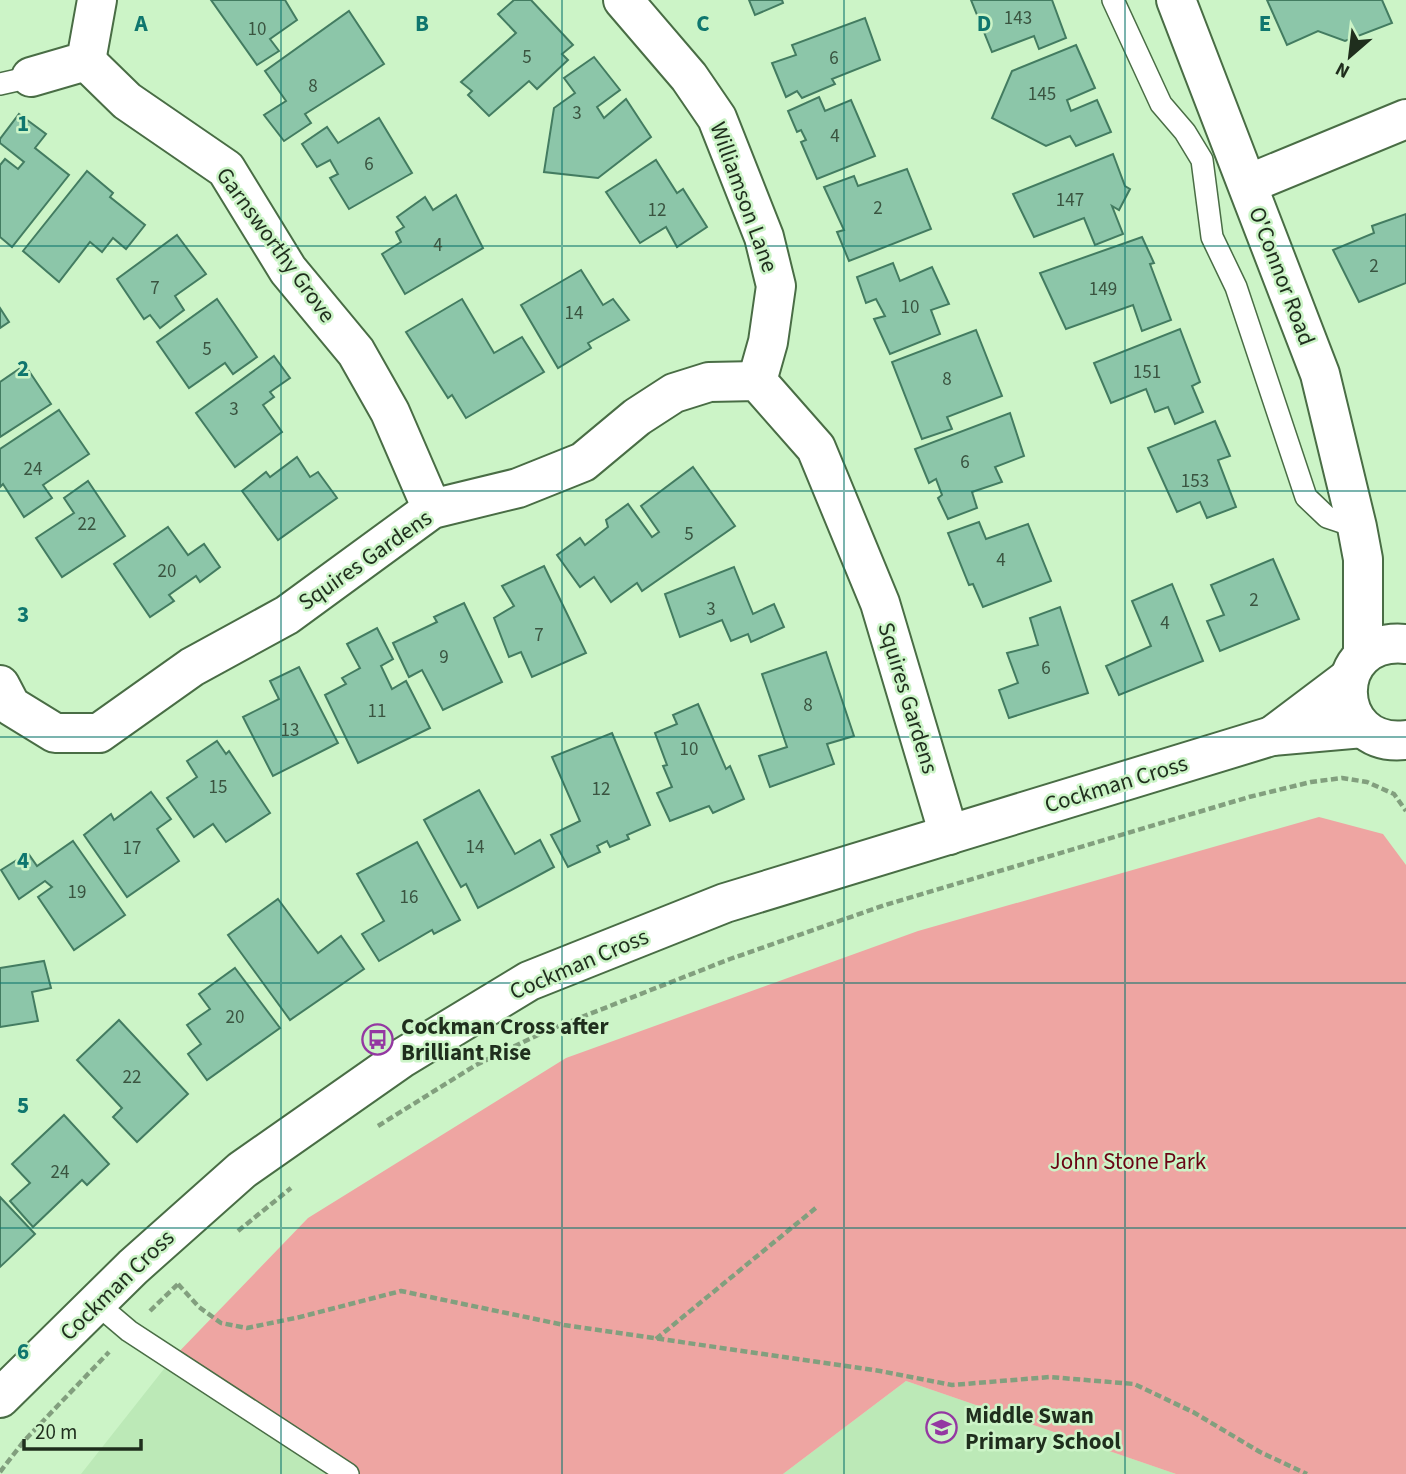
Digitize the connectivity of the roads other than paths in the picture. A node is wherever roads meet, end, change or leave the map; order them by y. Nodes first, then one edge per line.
1 (97, 0) edge
2 (623, 0) edge
3 (1113, 0) edge
4 (1176, 0) edge
5 (86, 61) junction
6 (16, 80) edge
7 (1406, 119) edge
8 (1248, 184) junction
9 (757, 382) junction
10 (432, 509) junction
11 (1360, 543) junction
12 (1405, 643) edge
13 (1356, 667) junction
14 (0, 685) edge
15 (1272, 736) junction
16 (1393, 741) edge
17 (949, 835) junction
18 (96, 1303) junction
19 (0, 1398) edge
20 (348, 1474) edge

1 - 5 street
2 - 9 street, Williamson Lane
3 - 11 lane
4 - 8 street, O'Connor Road
5 - 6 street
5 - 10 street, Garnsworthy Grove
7 - 8 street
8 - 11 street, O'Connor Road
9 - 10 street, Squires Gardens
9 - 17 street, Squires Gardens
10 - 14 street, Squires Gardens
11 - 12 street, O'Connor Road
11 - 13 street, O'Connor Road
12 - 13 street, O'Connor Road
13 - 15 street, Cockman Cross
13 - 16 street, O'Connor Road
15 - 16 street, Cockman Cross
15 - 17 street, Cockman Cross
17 - 18 street, Cockman Cross
18 - 19 street, Cockman Cross
18 - 20 lane

